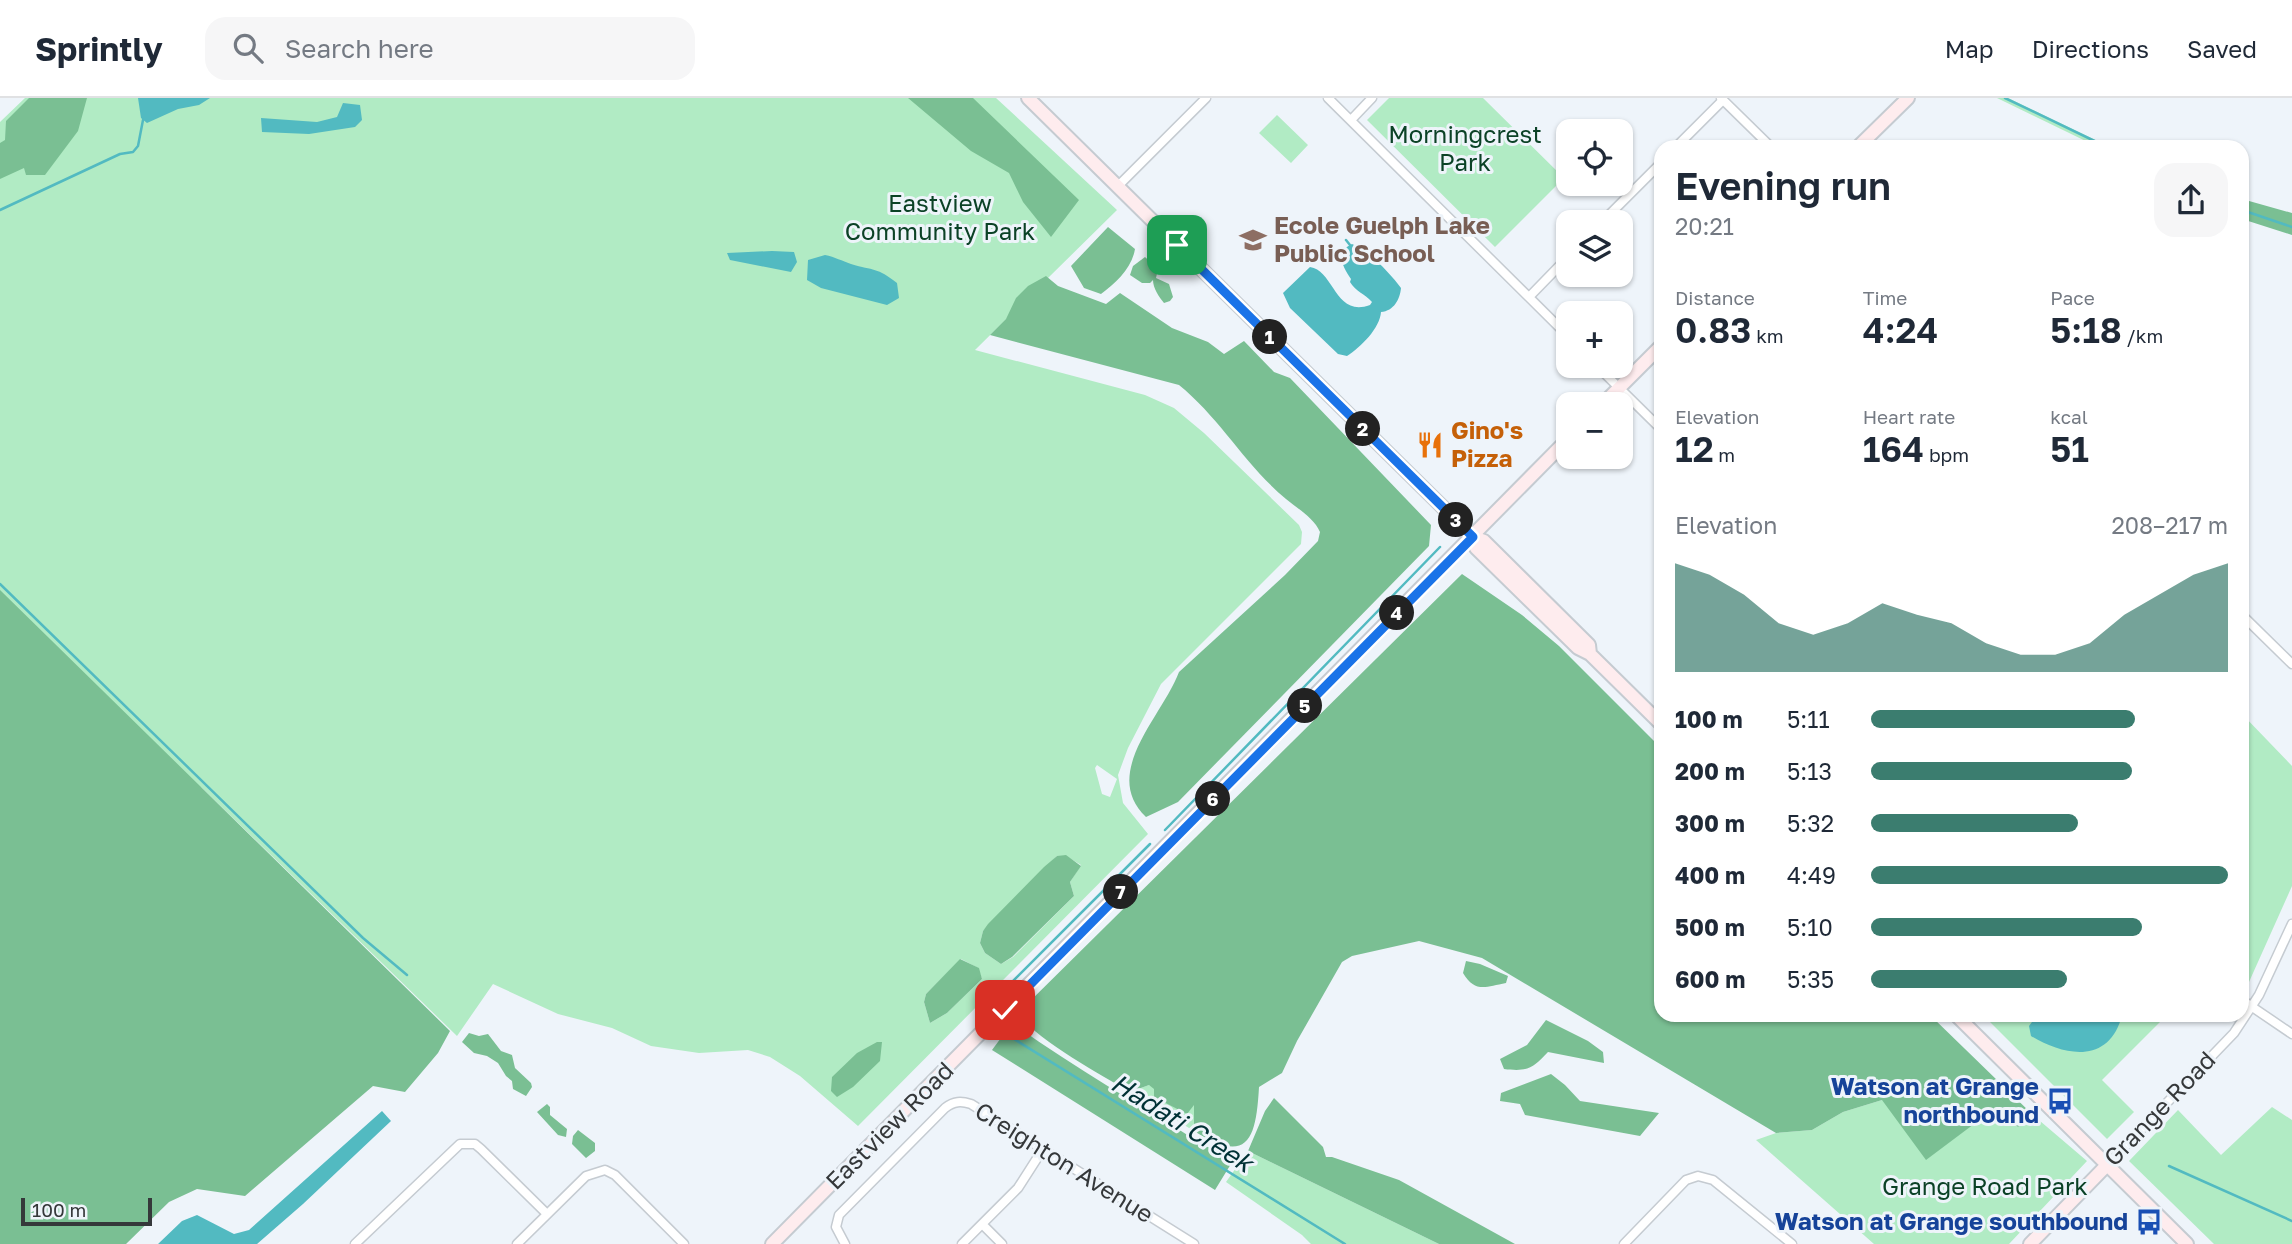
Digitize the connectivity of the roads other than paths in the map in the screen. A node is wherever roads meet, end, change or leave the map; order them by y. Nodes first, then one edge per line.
1 (1206, 98) edge
2 (1328, 98) edge
3 (1372, 98) edge
4 (1908, 98) edge
5 (1722, 99) edge
6 (1033, 100) edge
7 (1350, 120) junction
8 (1683, 140) edge
9 (1764, 140) edge
10 (1865, 140) edge
11 (1654, 170) edge
12 (1118, 186) junction
13 (1614, 210) edge
14 (1556, 269) edge
15 (1529, 297) junction
16 (1556, 324) edge
17 (1654, 353) edge
18 (1609, 378) edge
19 (1619, 388) junction
20 (1615, 392) edge
21 (1654, 422) edge
22 (1556, 451) edge
23 (1473, 537) junction
24 (2249, 622) edge
25 (2292, 664) edge
26 (1654, 717) edge
27 (2292, 924) edge
28 (2249, 1006) edge
29 (2252, 1008) junction
30 (2249, 1012) edge
31 (1963, 1022) edge
32 (2241, 1022) edge
33 (2292, 1034) edge
34 (1043, 1149) junction
35 (2107, 1165) junction
36 (547, 1214) junction
37 (982, 1224) junction
38 (355, 1244) edge
39 (517, 1244) edge
40 (684, 1244) edge
41 (772, 1244) edge
42 (845, 1244) edge
43 (962, 1244) edge
44 (1002, 1244) edge
45 (1194, 1244) edge
46 (1624, 1244) edge
47 (1791, 1244) edge
48 (2029, 1244) edge
49 (2187, 1244) edge

1 - 12 street
2 - 7 street
3 - 7 street
4 - 10 street
5 - 8 street
5 - 9 street
6 - 12 street
7 - 15 street
11 - 13 street
12 - 23 street
14 - 15 street
15 - 16 street
17 - 19 street
18 - 19 street
19 - 20 street
19 - 21 street
22 - 23 street, Eastview Road
23 - 26 street
23 - 41 street, Eastview Road
24 - 25 street
27 - 29 street, Grange Road
28 - 29 street
29 - 30 street, Grange Road
29 - 33 street
31 - 35 street
32 - 35 street, Grange Road
34 - 37 street
34 - 42 street, Creighton Avenue
34 - 45 street, Creighton Avenue
35 - 48 street, Grange Road
35 - 49 street
36 - 38 street
36 - 39 street
36 - 40 street
37 - 43 street
37 - 44 street
46 - 47 street

